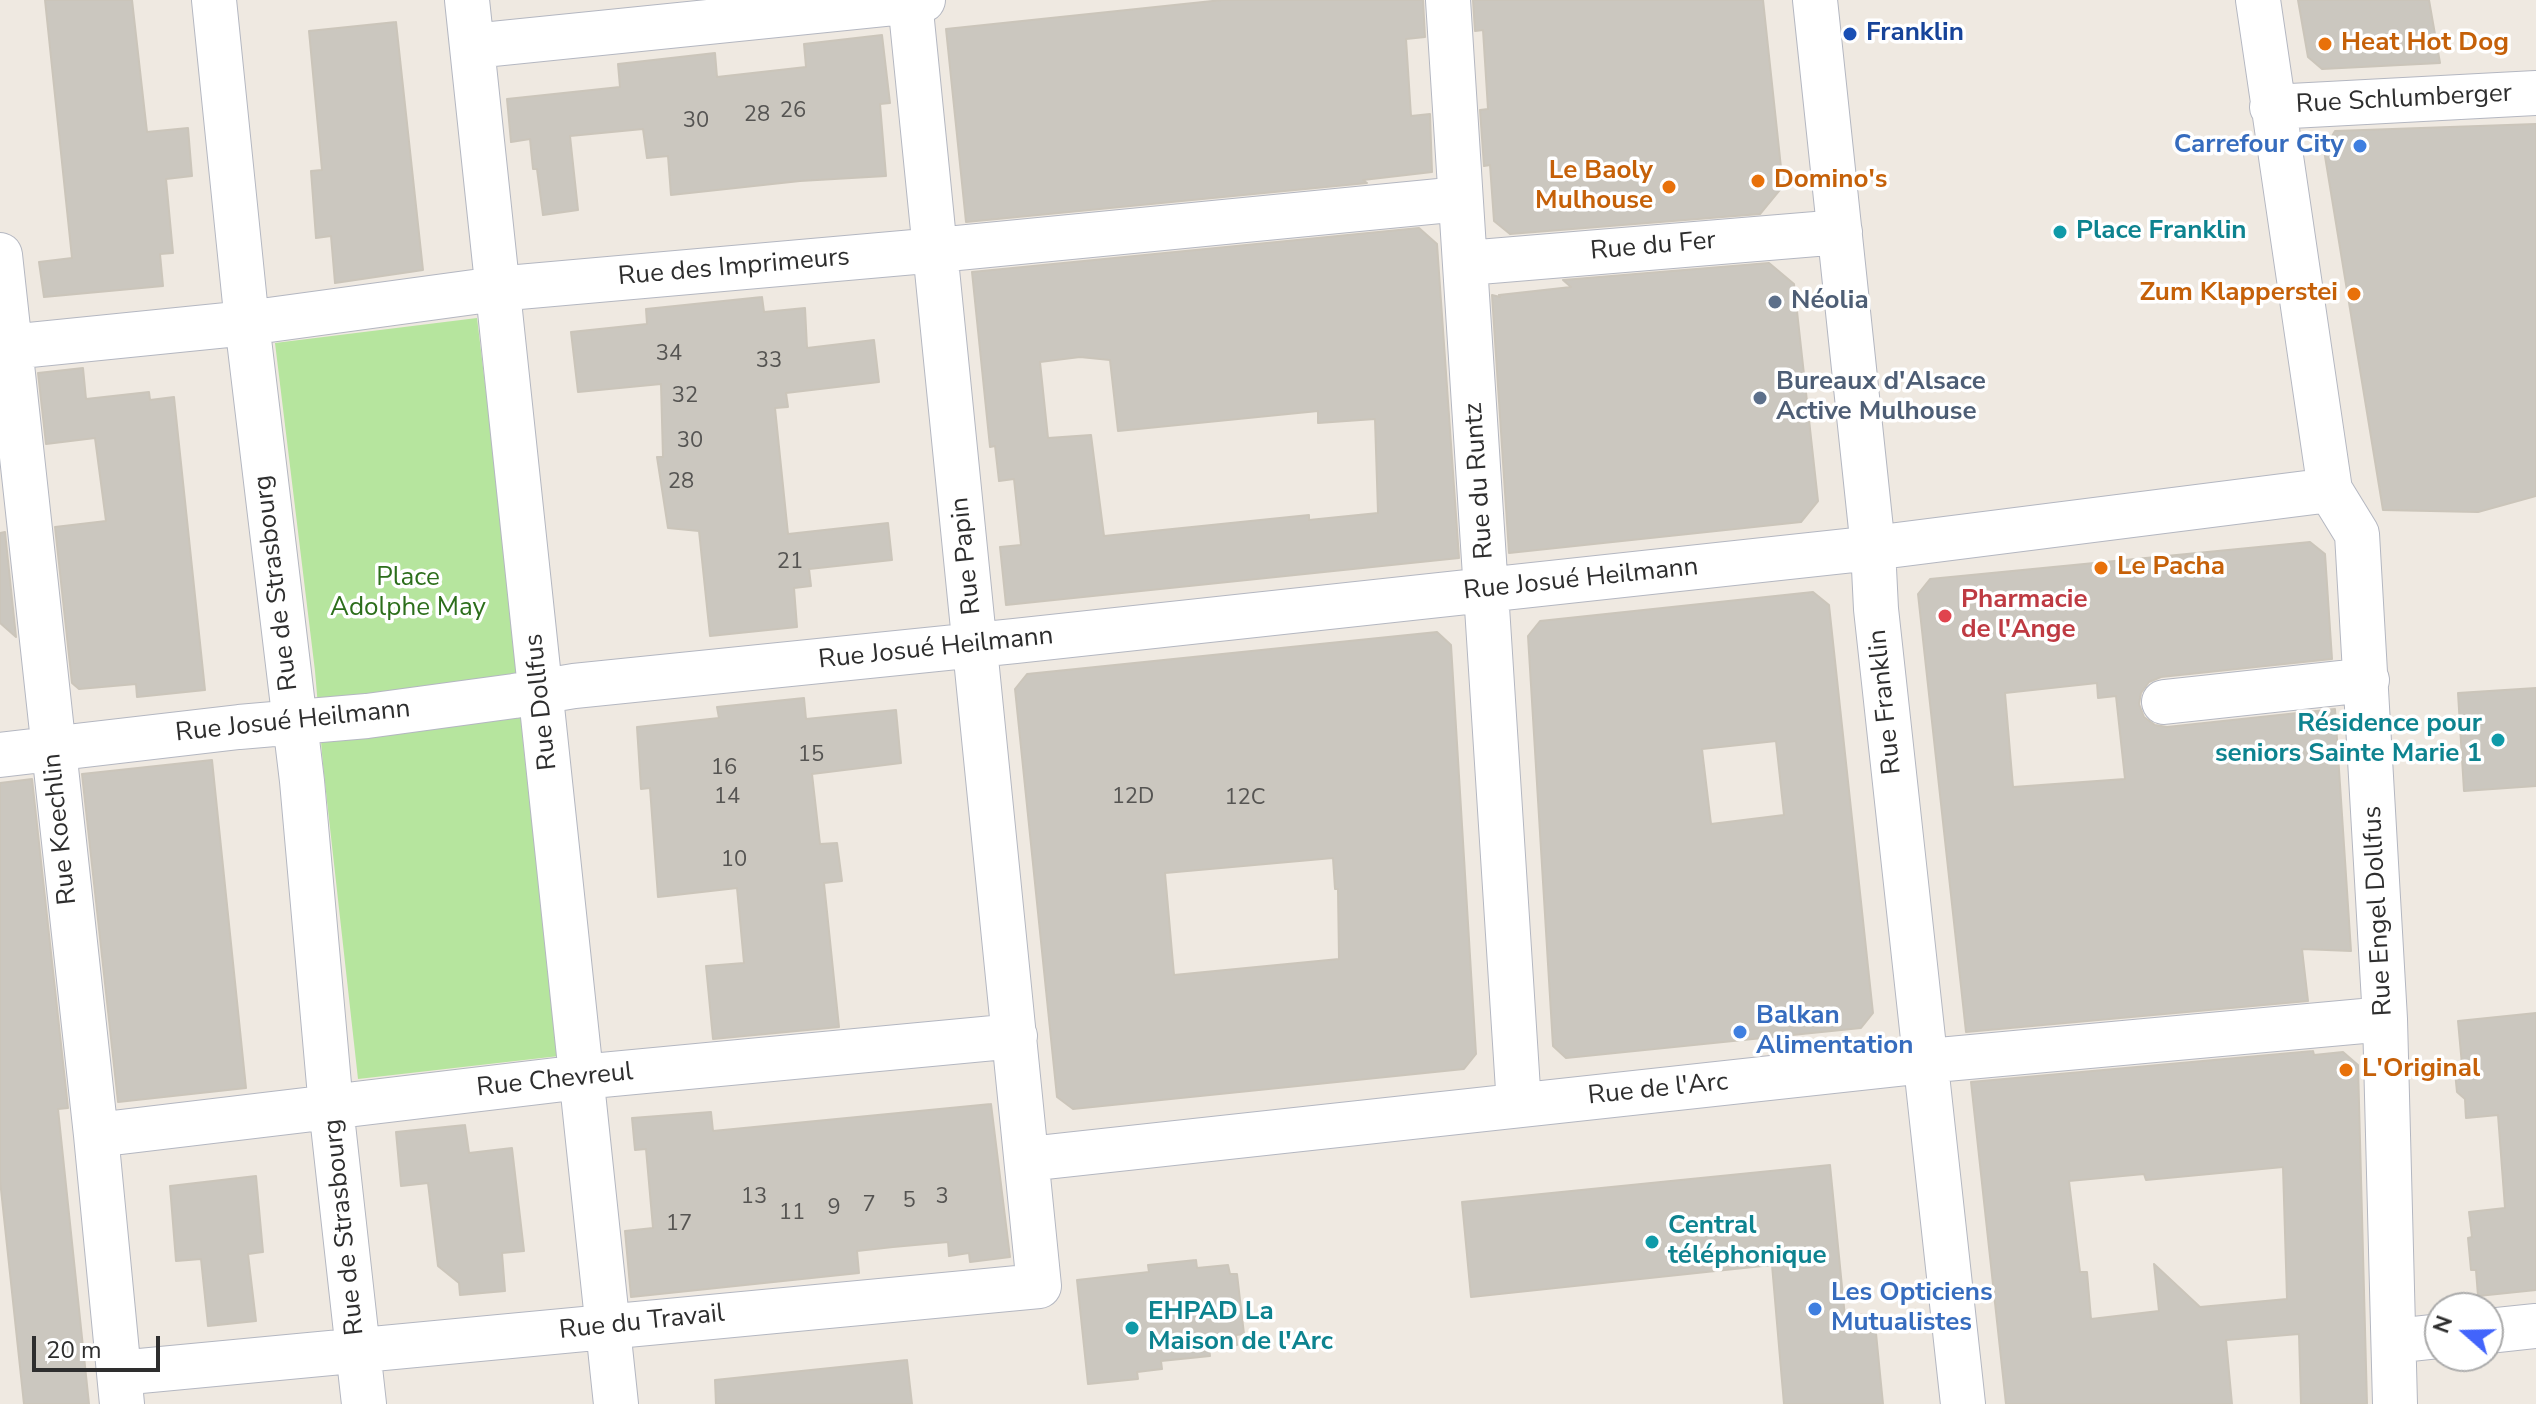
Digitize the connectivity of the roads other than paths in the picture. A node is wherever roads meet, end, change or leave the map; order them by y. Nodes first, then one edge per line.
1 (214, 0) edge
2 (467, 0) edge
3 (1448, 0) edge
4 (1815, 0) edge
5 (2258, 0) edge
6 (916, 1) edge
7 (850, 4) edge
8 (473, 46) junction
9 (2536, 93) edge
10 (2272, 107) junction
11 (1460, 199) junction
12 (1840, 232) junction
13 (937, 250) junction
14 (0, 255) edge
15 (1467, 263) junction
16 (496, 289) junction
17 (247, 323) junction
18 (10, 347) junction
19 (2330, 490) junction
20 (1873, 548) junction
21 (1487, 590) junction
22 (976, 645) junction
23 (2367, 680) junction
24 (542, 691) junction
25 (2164, 702) dead end
26 (294, 723) junction
27 (52, 750) junction
28 (0, 755) edge
29 (2385, 1019) junction
30 (1015, 1036) junction
31 (1926, 1061) junction
32 (581, 1077) junction
33 (1519, 1105) junction
34 (331, 1107) junction
35 (96, 1135) junction
36 (1028, 1159) junction
37 (607, 1326) junction
38 (2536, 1326) edge
39 (2504, 1329) edge
40 (2424, 1338) edge
41 (2394, 1341) junction
42 (358, 1352) junction
43 (120, 1388) edge
44 (364, 1404) edge
45 (616, 1404) edge
46 (1963, 1404) edge
47 (2395, 1404) edge

1 - 17 street, Rue de Strasbourg
2 - 8 street, Rue Dollfus
3 - 11 street, Rue du Runtz
4 - 12 street, Rue Franklin
5 - 10 street, Rue Engel Dollfus
6 - 7 street
6 - 13 street, Rue Papin
7 - 8 street
8 - 16 street, Rue Dollfus
9 - 10 street, Rue Schlumberger
10 - 19 street, Rue Engel Dollfus
11 - 13 street, Rue des Imprimeurs
11 - 15 street, Rue du Runtz
12 - 15 street, Rue du Fer
12 - 20 street, Rue Franklin
13 - 16 street, Rue des Imprimeurs
13 - 22 street, Rue Papin
14 - 18 street, Rue Koechlin
15 - 21 street, Rue du Runtz
16 - 17 street, Rue des Imprimeurs
16 - 24 street, Rue Dollfus
17 - 18 street, Rue des Imprimeurs
17 - 26 street, Rue de Strasbourg
18 - 27 street, Rue Koechlin
19 - 20 street
19 - 23 street, Rue Engel Dollfus
20 - 21 street, Rue Josué Heilmann
20 - 31 street, Rue Franklin
21 - 22 street, Rue Josué Heilmann
21 - 33 street, Rue du Runtz
22 - 24 street, Rue Josué Heilmann
22 - 30 street, Rue Papin
23 - 25 street
23 - 29 street, Rue Engel Dollfus
24 - 26 street, Rue Josué Heilmann
24 - 32 street, Rue Dollfus
26 - 27 street, Rue Josué Heilmann
26 - 34 street, Rue de Strasbourg
27 - 28 street, Rue Josué Heilmann
27 - 35 street, Rue Koechlin
29 - 31 street, Rue de l'Arc
29 - 41 street, Rue Engel Dollfus
30 - 32 street, Rue Chevreul
30 - 36 street, Rue Papin
31 - 33 street, Rue de l'Arc
31 - 46 street, Rue Franklin
32 - 34 street, Rue Chevreul
32 - 37 street, Rue Dollfus
33 - 36 street, Rue de l'Arc
34 - 35 street, Rue Chevreul
34 - 42 street, Rue de Strasbourg
35 - 43 street, Rue Koechlin
36 - 37 street, Rue du Travail
37 - 42 street, Rue du Travail
37 - 45 street, Rue Dollfus
38 - 39 street
40 - 41 street
41 - 47 street, Rue Engel Dollfus
42 - 43 street, Rue du Travail
42 - 44 street, Rue de Strasbourg

